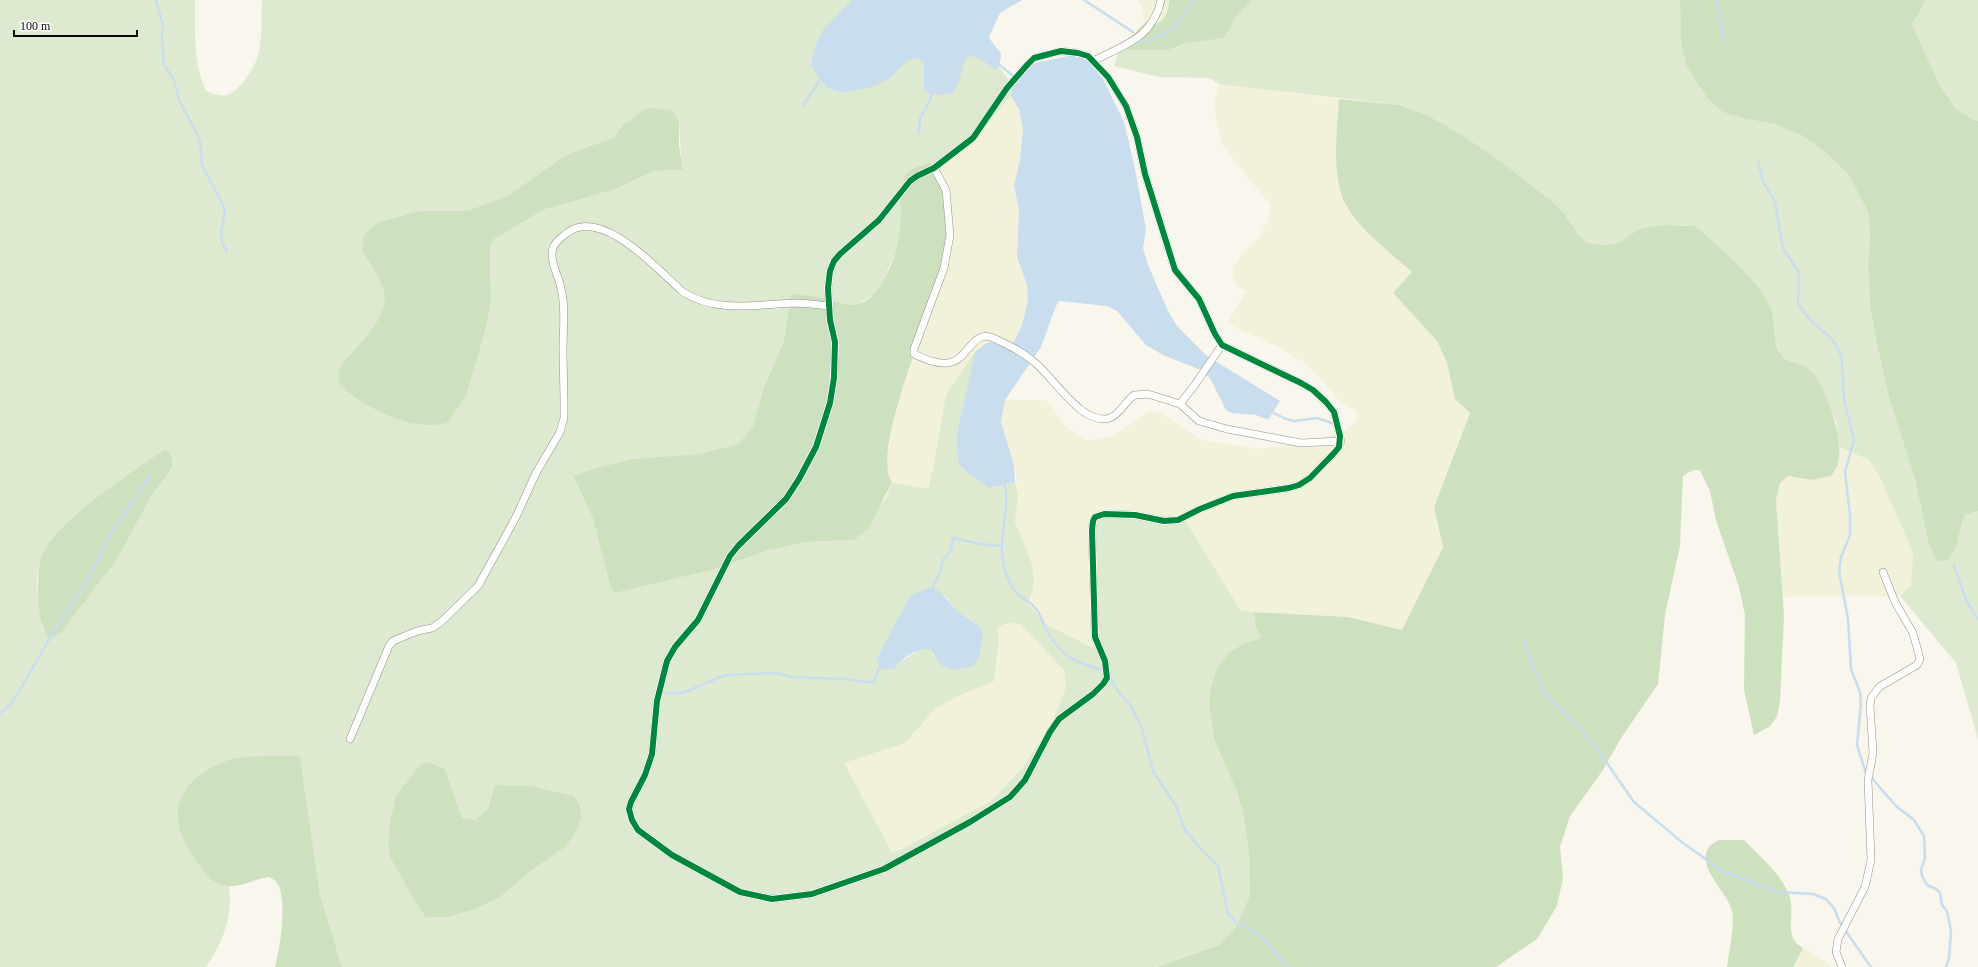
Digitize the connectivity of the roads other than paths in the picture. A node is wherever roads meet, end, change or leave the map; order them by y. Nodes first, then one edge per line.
1 (1161, 0) edge
2 (1093, 61) junction
3 (934, 168) junction
4 (830, 306) junction
5 (1222, 345) junction
6 (1180, 404) junction
7 (1340, 442) junction
8 (1883, 572) dead end
9 (350, 739) dead end
10 (1842, 967) edge

1 - 2 street
2 - 3 street
2 - 5 street
3 - 4 street
3 - 6 street
4 - 7 street
4 - 9 street
5 - 6 street
5 - 7 street
6 - 7 street
8 - 10 street

